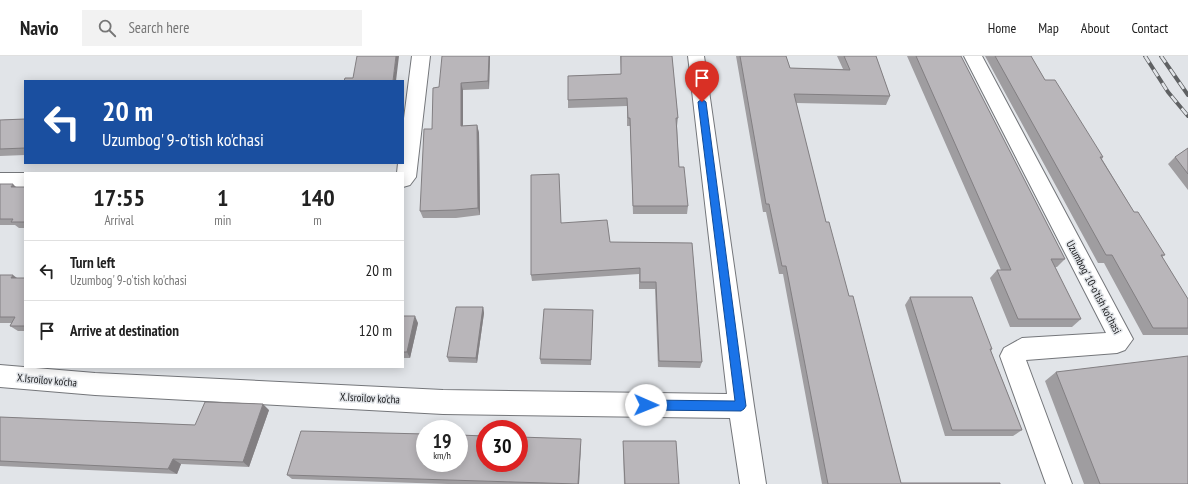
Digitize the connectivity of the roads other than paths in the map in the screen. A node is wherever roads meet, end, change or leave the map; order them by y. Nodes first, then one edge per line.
1 (421, 56) edge
2 (696, 56) edge
3 (973, 56) edge
4 (404, 179) edge
5 (0, 180) edge
6 (24, 180) edge
7 (0, 376) edge
8 (741, 406) junction
9 (753, 484) edge
10 (1059, 484) edge

1 - 4 street
2 - 8 street
3 - 10 street, Uzumbog' 10-o'tish ko'chasi
5 - 6 street
7 - 8 street, X.Isroilov ko'cha
8 - 9 street

